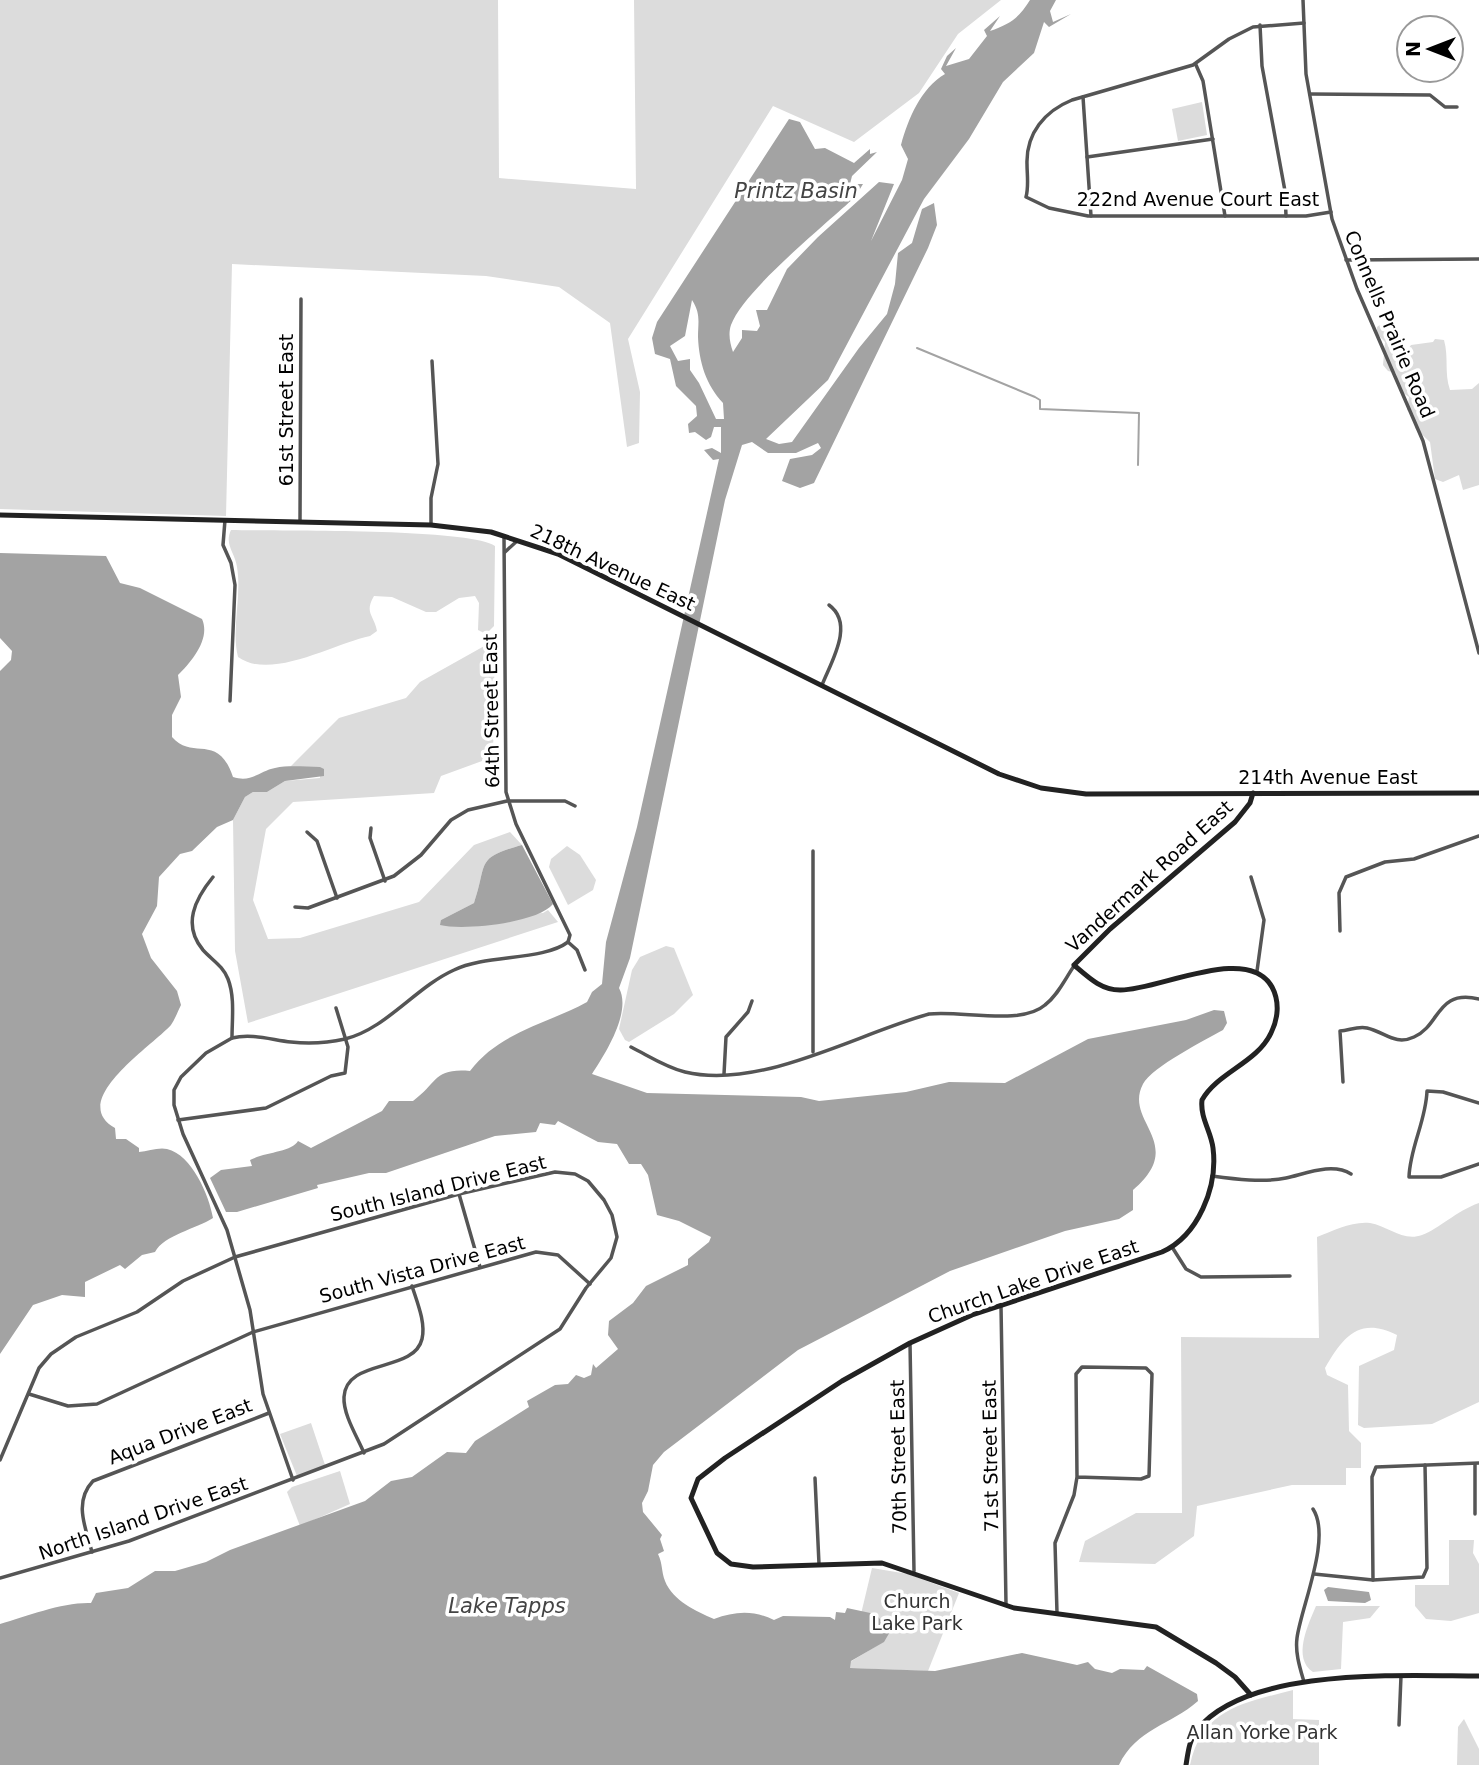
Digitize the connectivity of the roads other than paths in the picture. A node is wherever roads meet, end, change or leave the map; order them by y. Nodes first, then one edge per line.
1 (1303, 0) edge
2 (1304, 23) junction
3 (1260, 25) junction
4 (1196, 64) junction
5 (1310, 94) junction
6 (1083, 97) junction
7 (1457, 107) dead end
8 (1214, 139) junction
9 (1087, 157) junction
10 (1331, 212) junction
11 (1091, 216) junction
12 (1225, 216) junction
13 (1286, 216) junction
14 (1479, 259) edge
15 (1346, 260) junction
16 (301, 299) dead end
17 (432, 361) dead end
18 (0, 515) edge
19 (225, 520) junction
20 (300, 522) junction
21 (431, 525) junction
22 (504, 536) junction
23 (520, 541) junction
24 (503, 557) junction
25 (829, 604) dead end
26 (1479, 653) edge
27 (822, 685) junction
28 (230, 701) dead end
29 (1011, 779) joint
30 (1254, 793) junction
31 (1479, 793) edge
32 (507, 801) junction
33 (575, 806) dead end
34 (371, 828) dead end
35 (307, 832) dead end
36 (1479, 836) edge
37 (813, 851) dead end
38 (213, 877) dead end
39 (1251, 877) dead end
40 (385, 881) junction
41 (337, 898) junction
42 (295, 908) dead end
43 (1340, 931) dead end
44 (568, 942) junction
45 (1074, 965) junction
46 (585, 970) dead end
47 (1257, 971) junction
48 (1479, 999) edge
49 (752, 1001) dead end
50 (336, 1008) dead end
51 (232, 1038) junction
52 (346, 1039) junction
53 (631, 1046) dead end
54 (813, 1053) junction
55 (724, 1074) junction
56 (1343, 1082) dead end
57 (1479, 1103) edge
58 (178, 1120) junction
59 (1479, 1164) edge
60 (1351, 1174) dead end
61 (1212, 1176) junction
62 (459, 1194) junction
63 (1172, 1247) junction
64 (235, 1257) junction
65 (480, 1267) junction
66 (1290, 1276) dead end
67 (590, 1284) junction
68 (412, 1286) junction
69 (1001, 1306) junction
70 (253, 1332) junction
71 (910, 1343) junction
72 (29, 1394) junction
73 (269, 1413) junction
74 (364, 1453) junction
75 (0, 1460) edge
76 (1477, 1463) edge
77 (1426, 1465) junction
78 (1077, 1477) junction
79 (815, 1478) dead end
80 (293, 1480) junction
81 (1312, 1509) dead end
82 (1475, 1514) dead end
83 (92, 1552) junction
84 (819, 1564) junction
85 (914, 1572) junction
86 (1314, 1574) junction
87 (0, 1578) edge
88 (1373, 1580) junction
89 (1006, 1606) junction
90 (1057, 1614) junction
91 (1401, 1676) junction
92 (1479, 1676) edge
93 (1304, 1682) junction
94 (1251, 1695) junction
95 (1399, 1725) dead end
96 (1186, 1765) edge

1 - 2 street, Connells Prairie Road
2 - 3 street
2 - 5 street, Connells Prairie Road
3 - 4 street
3 - 13 street
4 - 6 street
4 - 8 street
5 - 7 street
5 - 10 street, Connells Prairie Road
6 - 9 street
6 - 11 street, 222nd Avenue Court East
8 - 9 street
8 - 12 street
9 - 11 street
10 - 13 street, 222nd Avenue Court East
10 - 15 street, Connells Prairie Road
11 - 12 street, 222nd Avenue Court East
12 - 13 street, 222nd Avenue Court East
14 - 15 street
15 - 26 street, Connells Prairie Road
16 - 20 street, 61st Street East
17 - 21 street
18 - 19 street, 218th Avenue East
19 - 20 street, 218th Avenue East
19 - 28 street
20 - 21 street, 218th Avenue East
21 - 22 street, 218th Avenue East
22 - 23 street, 218th Avenue East
22 - 24 street, 64th Street East
23 - 24 street
23 - 27 street, 218th Avenue East
24 - 32 street, 64th Street East
25 - 27 street
27 - 29 street, 218th Avenue East
29 - 30 street, 214th Avenue East
30 - 31 street, 214th Avenue East
30 - 45 street, Vandermark Road East
32 - 33 street
32 - 40 street
32 - 44 street, 64th Street East
34 - 40 street
35 - 41 street
36 - 43 street
37 - 54 street
38 - 51 street
39 - 47 street
40 - 41 street
41 - 42 street
44 - 46 street, 64th Street East
44 - 52 street
45 - 47 street
45 - 54 street, Vandermark Road East
47 - 61 street, Church Lake Drive East
48 - 56 street
49 - 55 street
50 - 52 street
51 - 52 street
51 - 58 street
52 - 58 street
53 - 55 street, Vandermark Road East
54 - 55 street, Vandermark Road East
57 - 59 street
58 - 64 street
60 - 61 street
61 - 63 street, Church Lake Drive East
62 - 64 street, South Island Drive East
62 - 65 street
62 - 67 street, South Island Drive East
63 - 66 street
63 - 69 street, Church Lake Drive East
64 - 70 street
64 - 72 street
65 - 67 street, South Vista Drive East
65 - 68 street, South Vista Drive East
67 - 74 street, South Island Drive East
68 - 70 street, South Vista Drive East
68 - 74 street
69 - 71 street, Church Lake Drive East
69 - 89 street, 71st Street East
70 - 72 street, South Vista Drive East
70 - 73 street
71 - 84 street, Church Lake Drive East
71 - 85 street, 70th Street East
72 - 75 street
73 - 80 street
73 - 83 street, Aqua Drive East
74 - 80 street, South Island Drive East
76 - 77 street
76 - 82 street
77 - 88 street
77 - 88 street
78 - 78 street
78 - 90 street
79 - 84 street
80 - 83 street, North Island Drive East
81 - 86 street
83 - 87 street, North Island Drive East
84 - 85 street, Church Lake Drive East
85 - 89 street, Church Lake Drive East
86 - 88 street
86 - 93 street
89 - 90 street, Church Lake Drive East
90 - 94 street, Church Lake Drive East
91 - 92 street
91 - 93 street
91 - 95 street
93 - 94 street
94 - 96 street

